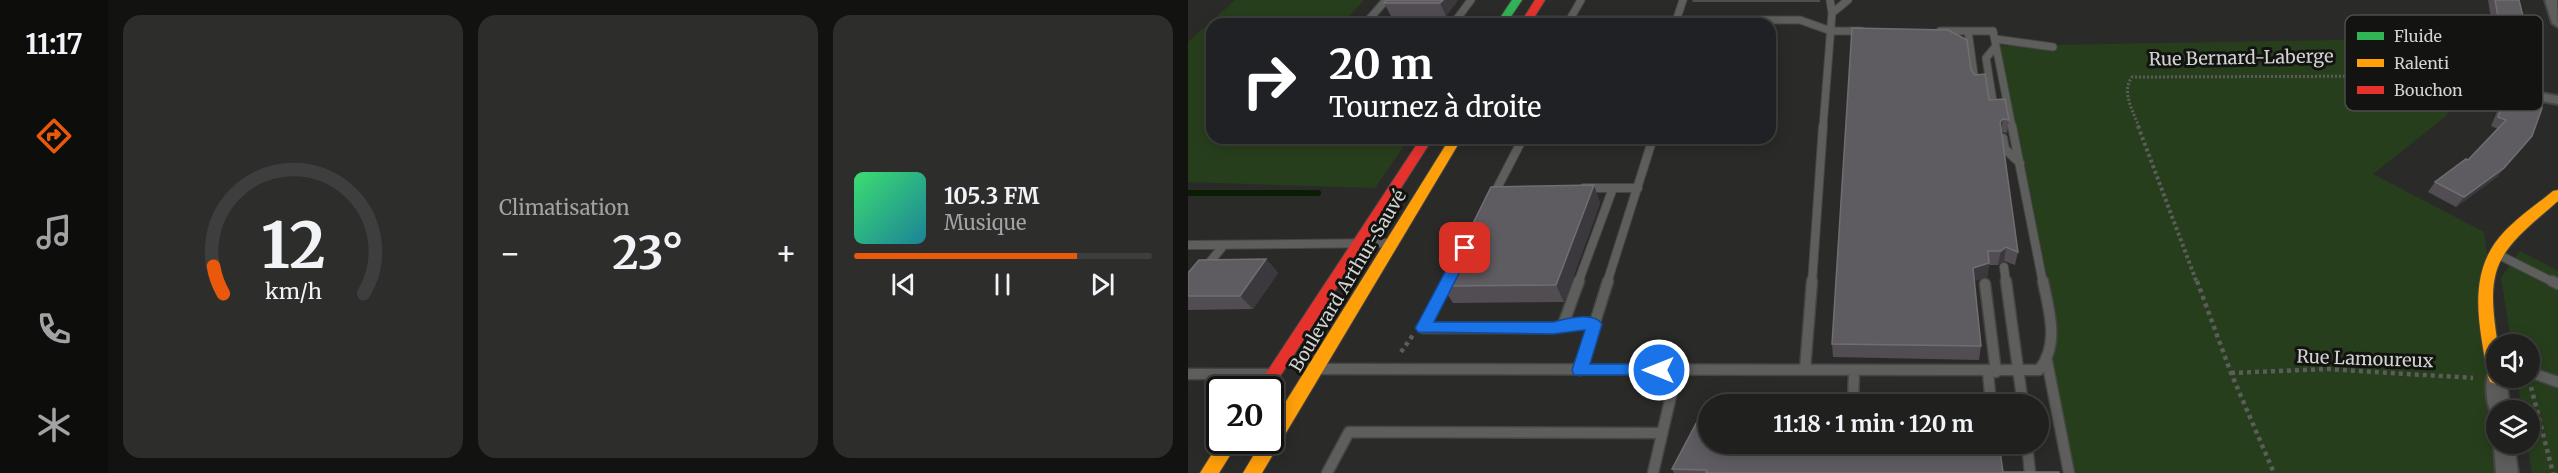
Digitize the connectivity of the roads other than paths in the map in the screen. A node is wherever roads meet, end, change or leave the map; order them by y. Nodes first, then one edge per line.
1 (1386, 0) edge
2 (1471, 0) edge
3 (1517, 0) edge
4 (1540, 0) edge
5 (1581, 0) edge
6 (1683, 0) edge
7 (1830, 0) edge
8 (1848, 0) edge
9 (2551, 0) edge
10 (1832, 13) junction
11 (1370, 18) edge
12 (1458, 18) edge
13 (1506, 18) edge
14 (1529, 18) edge
15 (1571, 18) edge
16 (1677, 18) edge
17 (1776, 20) edge
18 (2558, 23) edge
19 (1831, 31) junction
20 (1875, 31) edge
21 (1933, 31) edge
22 (1968, 31) junction
23 (1995, 42) junction
24 (2053, 47) dead end
25 (1976, 82) edge
26 (2543, 97) edge
27 (2558, 100) edge
28 (1994, 109) edge
29 (2003, 138) edge
30 (1423, 144) edge
31 (1452, 144) edge
32 (1520, 144) edge
33 (1651, 144) edge
34 (2021, 164) junction
35 (1497, 188) junction
36 (1509, 188) edge
37 (1578, 188) edge
38 (1613, 188) junction
39 (1638, 188) junction
40 (2558, 194) edge
41 (1486, 208) edge
42 (1359, 242) junction
43 (1393, 243) junction
44 (1188, 245) edge
45 (1223, 246) junction
46 (2496, 254) junction
47 (2004, 267) dead end
48 (1455, 268) edge
49 (1197, 277) edge
50 (1985, 284) dead end
51 (2558, 285) edge
52 (1594, 324) junction
53 (1563, 325) junction
54 (2491, 334) edge
55 (2047, 360) junction
56 (1310, 369) junction
57 (1580, 370) junction
58 (1677, 370) junction
59 (1805, 370) junction
60 (1854, 371) junction
61 (1992, 372) junction
62 (2020, 372) junction
63 (1278, 373) junction
64 (1188, 374) edge
65 (1275, 376) edge
66 (2540, 376) edge
67 (2558, 382) edge
68 (1853, 394) edge
69 (1991, 394) edge
70 (2022, 394) edge
71 (1662, 434) junction
72 (1221, 454) edge
73 (2028, 454) edge
74 (2505, 454) edge
75 (1209, 473) edge
76 (1252, 473) edge
77 (1327, 473) edge
78 (1653, 473) edge
79 (2030, 473) edge
80 (2069, 473) edge
81 (2507, 473) edge

1 - 11 lane
2 - 12 lane
3 - 13 main road
4 - 14 main road
5 - 15 lane
6 - 16 lane
7 - 10 lane
8 - 10 lane
9 - 18 street
10 - 19 lane
17 - 19 lane
19 - 20 lane
19 - 59 lane
21 - 22 lane
22 - 23 lane
22 - 25 lane
23 - 24 lane
23 - 28 lane
23 - 34 lane
26 - 27 street
29 - 34 lane
30 - 42 main road, Boulevard Arthur-Sauvé
31 - 43 main road, Boulevard Arthur-Sauvé
32 - 35 lane
33 - 39 lane
34 - 55 lane
35 - 36 lane
35 - 41 lane
37 - 38 lane
38 - 39 lane
38 - 53 lane
39 - 52 lane
40 - 46 main road
42 - 43 lane
42 - 45 lane
42 - 63 main road, Boulevard Arthur-Sauvé
43 - 56 main road, Boulevard Arthur-Sauvé
44 - 45 lane
45 - 49 lane
46 - 51 lane
46 - 54 main road
47 - 62 lane
48 - 53 lane
50 - 61 lane
52 - 53 lane
52 - 57 lane
55 - 62 lane
55 - 80 lane
56 - 57 lane
56 - 76 main road, Boulevard Arthur-Sauvé
57 - 58 lane
58 - 59 lane
58 - 71 lane
59 - 60 lane
60 - 61 lane
60 - 68 lane
61 - 62 lane
61 - 69 lane
62 - 70 lane
63 - 64 lane
63 - 65 main road, Boulevard Arthur-Sauvé
66 - 67 lane
71 - 77 lane
71 - 78 lane
72 - 75 main road
73 - 79 lane
74 - 81 street

